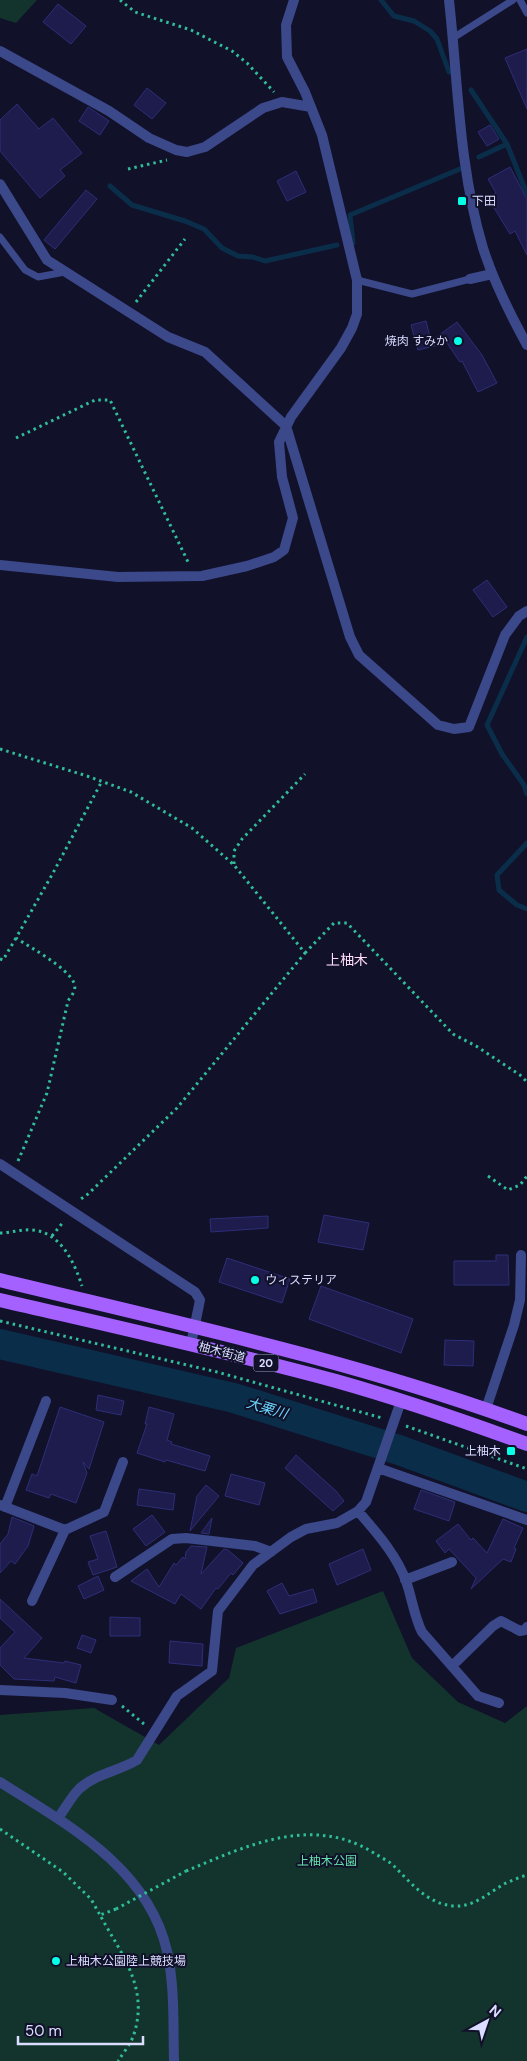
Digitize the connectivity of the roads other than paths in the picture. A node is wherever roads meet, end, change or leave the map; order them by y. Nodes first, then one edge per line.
1 (294, 0) edge
2 (448, 0) edge
3 (513, 0) edge
4 (520, 0) edge
5 (527, 13) edge
6 (453, 38) junction
7 (0, 51) edge
8 (311, 107) junction
9 (0, 184) edge
10 (0, 237) edge
11 (65, 272) junction
12 (492, 274) junction
13 (470, 278) joint
14 (357, 280) junction
15 (527, 346) edge
16 (286, 426) junction
17 (0, 565) edge
18 (527, 610) edge
19 (0, 1164) edge
20 (521, 1255) dead end
21 (0, 1280) edge
22 (523, 1299) edge
23 (0, 1300) edge
24 (195, 1327) junction
25 (191, 1344) junction
26 (46, 1401) dead end
27 (401, 1401) junction
28 (486, 1409) junction
29 (527, 1424) edge
30 (527, 1444) edge
31 (123, 1462) dead end
32 (379, 1465) junction
33 (2, 1506) edge
34 (358, 1511) junction
35 (527, 1520) edge
36 (65, 1530) junction
37 (271, 1552) junction
38 (452, 1562) dead end
39 (115, 1577) dead end
40 (406, 1580) junction
41 (32, 1600) dead end
42 (527, 1627) edge
43 (452, 1666) junction
44 (0, 1690) edge
45 (112, 1700) road end
46 (499, 1703) dead end
47 (0, 1782) edge
48 (58, 1818) junction
49 (174, 2061) edge

1 - 8 street
2 - 6 street
3 - 6 lane
4 - 5 lane
6 - 12 street
7 - 8 street
8 - 14 street
9 - 11 street
10 - 11 lane
11 - 16 street
12 - 13 street
12 - 15 street
13 - 14 lane
14 - 16 street
16 - 17 street
16 - 18 street
19 - 24 street
20 - 22 street
21 - 24 main road, 柚木街道 / 20
22 - 28 street
23 - 25 main road, 柚木街道 / 20
24 - 25 street
24 - 28 main road, 柚木街道 / 20
25 - 27 main road, 柚木街道 / 20
26 - 33 street
27 - 30 main road, 柚木街道 / 20
27 - 32 street
28 - 29 main road, 柚木街道 / 20
31 - 36 street
32 - 34 street
32 - 35 street
33 - 36 street
34 - 37 street
34 - 40 street
36 - 41 street
37 - 39 street
37 - 48 street
38 - 40 street
40 - 43 street
42 - 43 street
43 - 46 street
44 - 45 street
47 - 48 street
48 - 49 street

